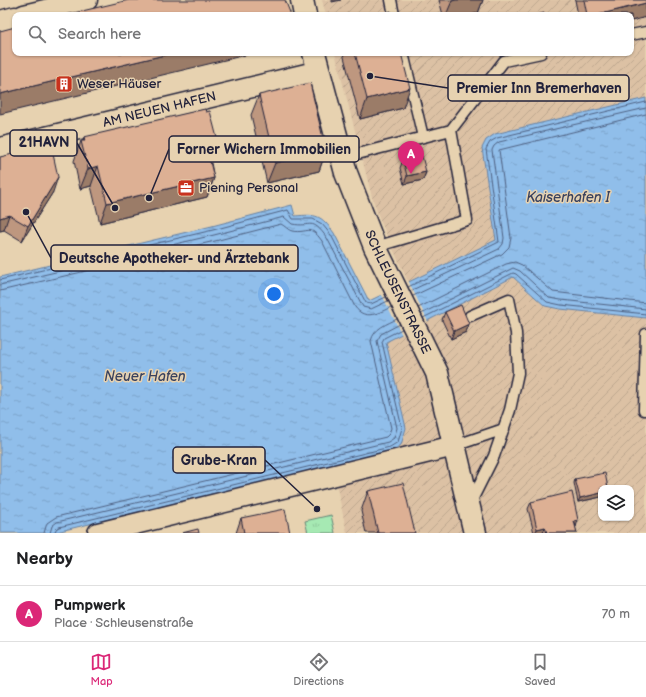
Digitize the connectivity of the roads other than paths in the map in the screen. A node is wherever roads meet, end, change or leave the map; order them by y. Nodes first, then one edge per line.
1 (87, 0) edge
2 (302, 0) edge
3 (391, 0) edge
4 (37, 12) edge
5 (304, 12) edge
6 (393, 12) edge
7 (12, 18) edge
8 (0, 21) edge
9 (646, 32) edge
10 (634, 34) edge
11 (404, 56) edge
12 (525, 56) edge
13 (316, 62) edge
14 (451, 130) junction
15 (423, 137) junction
16 (0, 148) edge
17 (342, 158) junction
18 (375, 247) junction
19 (470, 316) dead end
20 (646, 334) edge
21 (646, 410) edge
22 (504, 429) junction
23 (454, 446) junction
24 (469, 507) junction
25 (98, 533) edge
26 (475, 533) edge

1 - 4 street
2 - 5 street
3 - 6 lane
7 - 8 street
9 - 10 lane
11 - 15 lane
12 - 14 lane
13 - 16 street, AM NEUEN HAFEN
13 - 17 street, SCHLEUSENSTRASSE
14 - 15 lane
14 - 18 lane
15 - 17 lane
17 - 18 street, SCHLEUSENSTRASSE
18 - 23 street, SCHLEUSENSTRASSE
19 - 22 lane
20 - 21 lane
22 - 23 lane
22 - 24 lane
23 - 24 street, SCHLEUSENSTRASSE
23 - 25 street
24 - 26 street, SCHLEUSENSTRASSE

